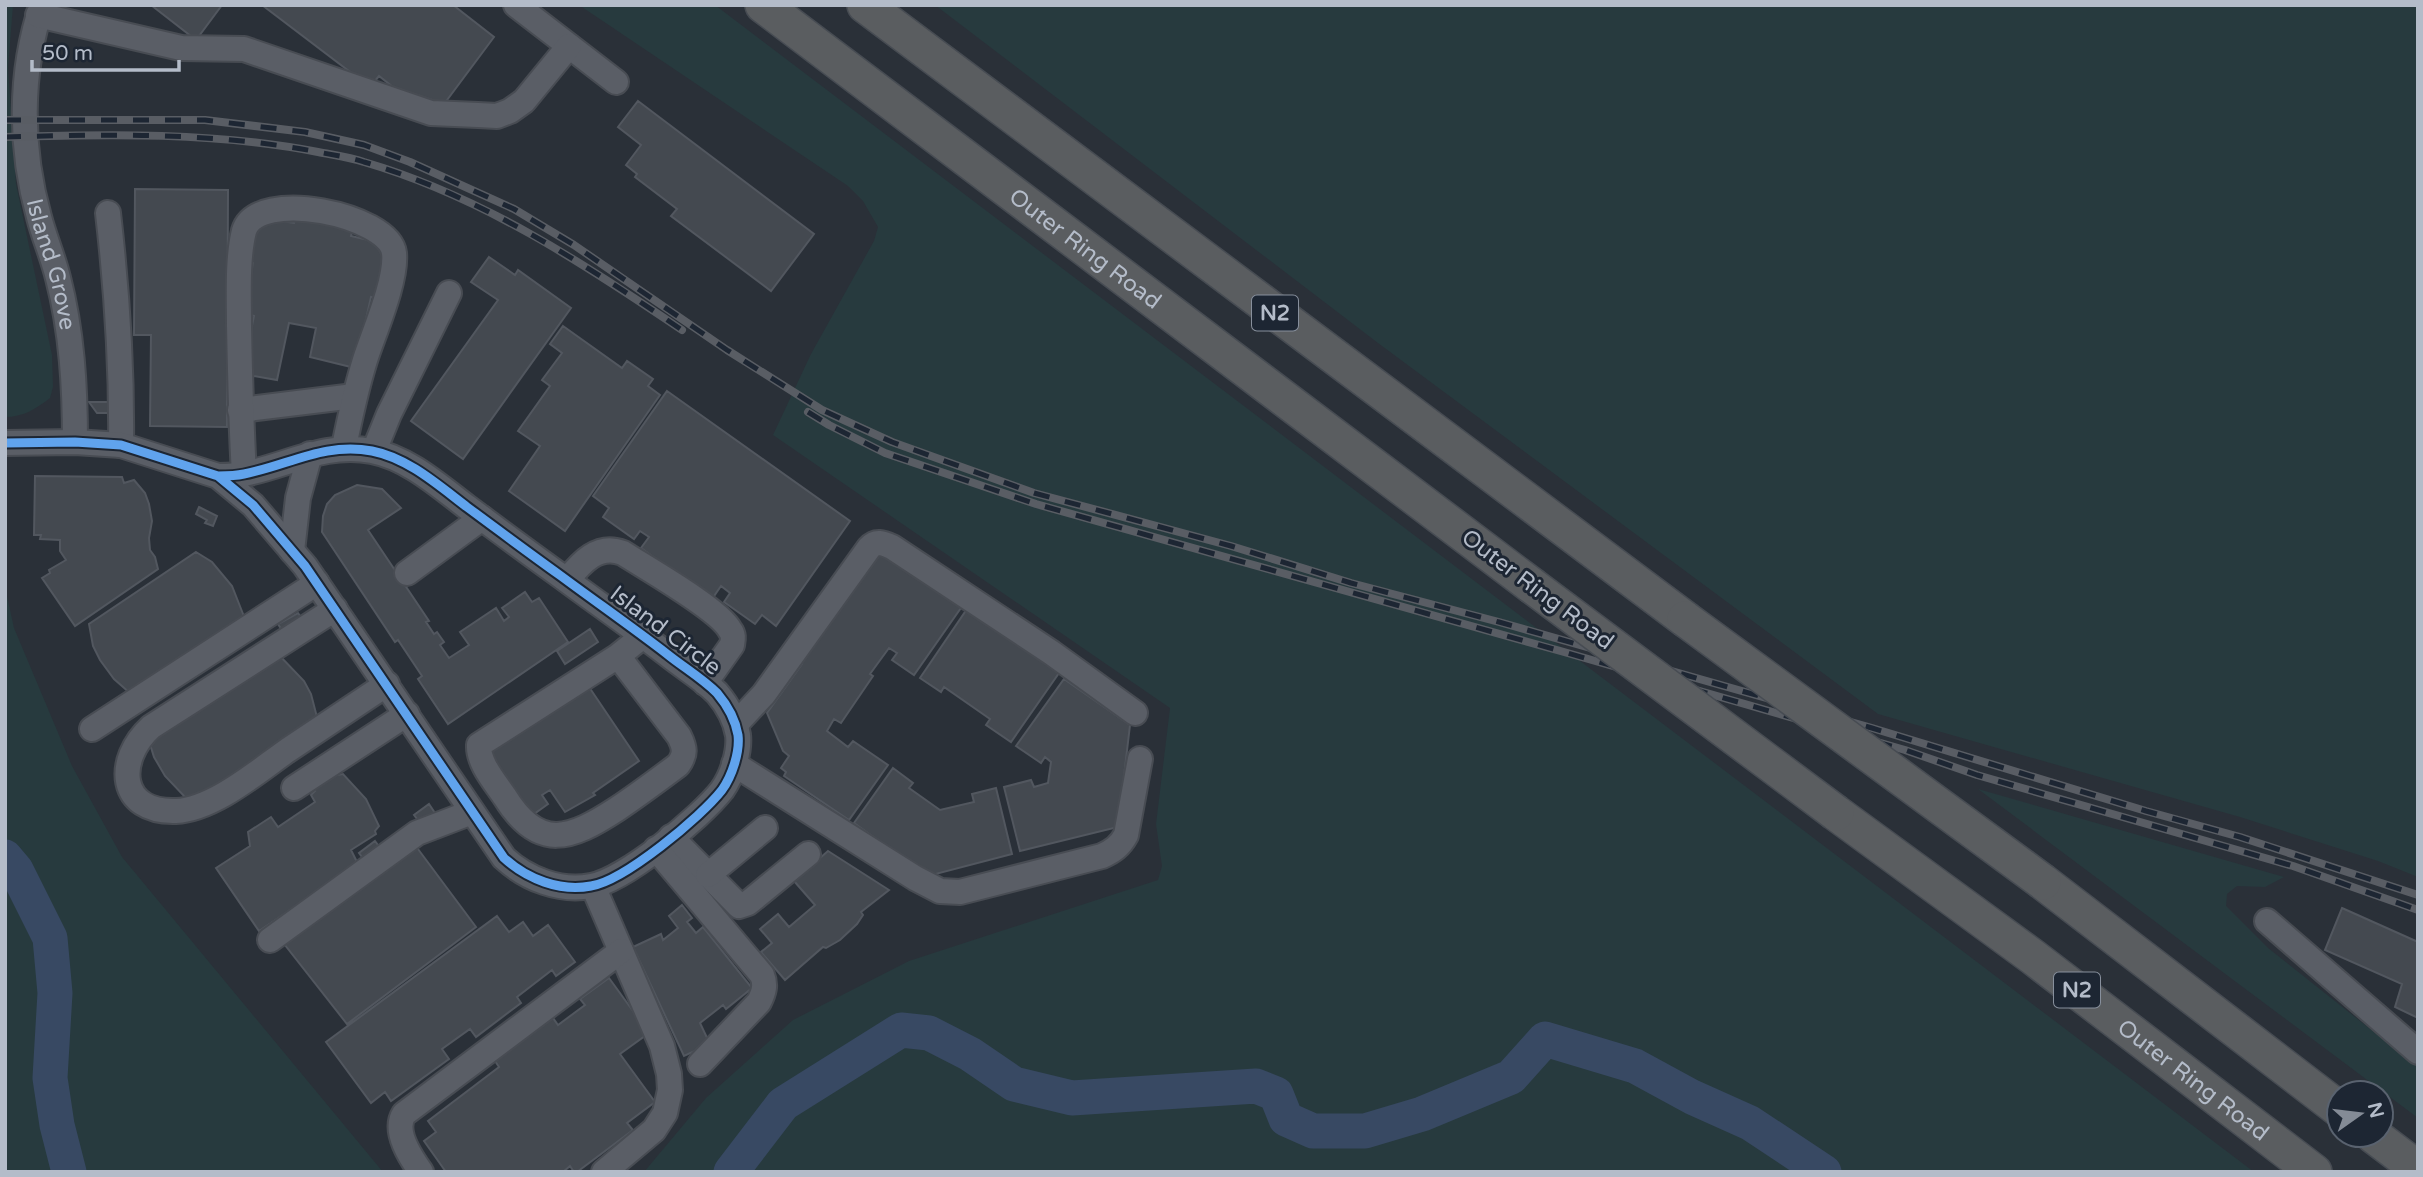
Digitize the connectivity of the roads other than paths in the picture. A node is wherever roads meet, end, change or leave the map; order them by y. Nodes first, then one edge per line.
1 (516, 5) edge
2 (763, 5) edge
3 (865, 5) edge
4 (40, 10) edge
5 (569, 46) junction
6 (615, 82) dead end
7 (108, 213) dead end
8 (449, 293) dead end
9 (354, 396) junction
10 (240, 410) junction
11 (75, 442) junction
12 (5, 443) edge
13 (121, 445) junction
14 (344, 447) junction
15 (374, 451) junction
16 (310, 454) junction
17 (244, 474) junction
18 (218, 476) junction
19 (482, 517) junction
20 (292, 551) junction
21 (407, 573) dead end
22 (567, 580) junction
23 (317, 583) junction
24 (335, 608) junction
25 (643, 636) junction
26 (618, 656) junction
27 (705, 683) junction
28 (387, 684) junction
29 (1135, 713) dead end
30 (407, 714) junction
31 (736, 724) junction
32 (92, 730) dead end
33 (1140, 759) dead end
34 (734, 764) junction
35 (294, 789) dead end
36 (472, 812) junction
37 (765, 828) dead end
38 (664, 843) junction
39 (808, 855) dead end
40 (708, 876) junction
41 (593, 886) junction
42 (2267, 921) dead end
43 (270, 940) dead end
44 (621, 951) junction
45 (2418, 1052) edge
46 (699, 1064) dead end
47 (2325, 1098) edge
48 (2392, 1149) edge
49 (2418, 1169) edge
50 (419, 1170) edge
51 (604, 1172) edge
52 (2314, 1172) edge

1 - 5 street
2 - 52 highway, Outer Ring Road / N2, bridge
3 - 47 highway, N2, bridge
4 - 5 street
4 - 11 street, Island Grove
5 - 6 street
7 - 13 street
8 - 15 street
9 - 10 street
9 - 10 street
9 - 14 street
10 - 17 street
11 - 12 street, Island Circle
11 - 13 street, Island Circle
13 - 18 street, Island Circle
14 - 15 street, Island Circle
14 - 16 street, Island Circle
15 - 19 street, Island Circle
16 - 17 street, Island Circle
16 - 20 street
17 - 18 street, Island Circle
18 - 20 street, Island Circle
19 - 21 street
19 - 22 street, Island Circle
20 - 23 street, Island Circle
22 - 25 street, Island Circle
22 - 27 street
23 - 24 street, Island Circle
23 - 32 street
24 - 28 street, Island Circle
24 - 28 street
25 - 26 street
25 - 27 street, Island Circle
26 - 26 street
27 - 31 street, Island Circle
28 - 30 street, Island Circle
29 - 31 street
30 - 35 street
30 - 36 street, Island Circle
31 - 34 street, Island Circle
33 - 34 street
34 - 38 street, Island Circle
36 - 41 street, Island Circle
36 - 43 street
37 - 40 street
38 - 40 street
38 - 41 street, Island Circle
38 - 46 street
39 - 40 street
41 - 44 street
42 - 45 street
44 - 50 street
44 - 51 street
48 - 49 highway

